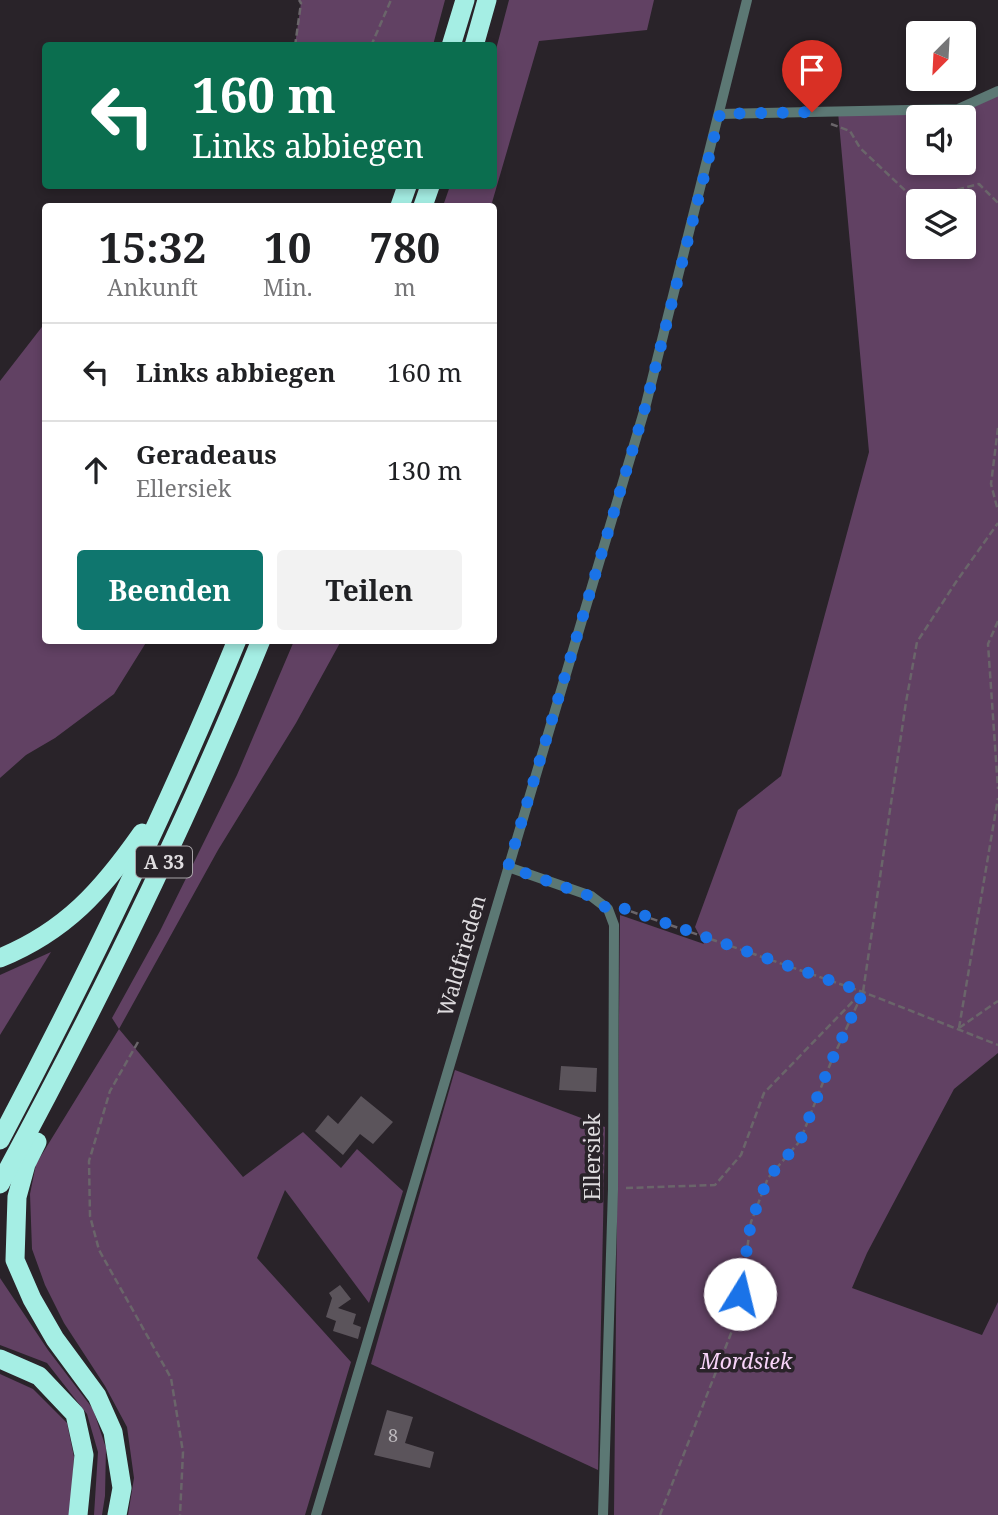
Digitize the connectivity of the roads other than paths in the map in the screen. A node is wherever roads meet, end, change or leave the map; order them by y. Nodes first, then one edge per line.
1 (465, 0) edge
2 (487, 0) edge
3 (747, 0) edge
4 (452, 42) edge
5 (475, 42) edge
6 (998, 91) edge
7 (720, 114) junction
8 (235, 644) edge
9 (259, 644) edge
10 (168, 798) junction
11 (508, 867) junction
12 (0, 958) edge
13 (73, 1049) junction
14 (0, 1140) edge
15 (0, 1184) edge
16 (0, 1359) edge
17 (78, 1515) edge
18 (117, 1515) edge
19 (316, 1515) edge
20 (603, 1515) edge

1 - 4 highway
2 - 5 highway
3 - 7 street, Waldfrieden
6 - 7 street
7 - 11 street, Waldfrieden
8 - 10 highway, A 33
9 - 13 highway, A 33
10 - 12 highway
10 - 14 highway, A 33
11 - 19 street, Waldfrieden
11 - 20 street, Ellersiek
13 - 15 highway, A 33
13 - 18 highway
16 - 17 highway

